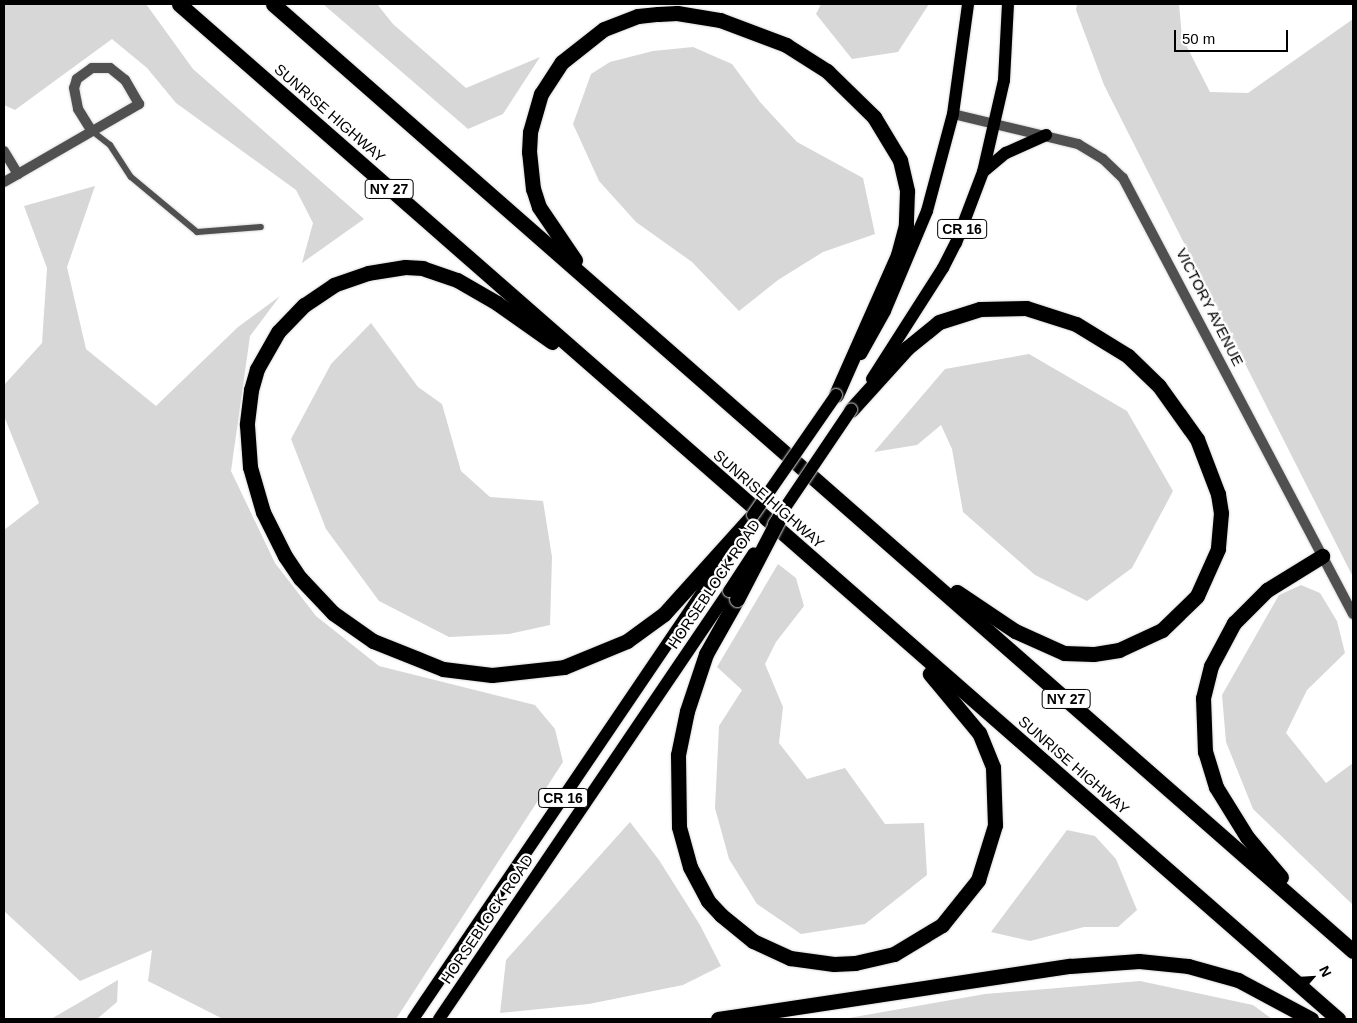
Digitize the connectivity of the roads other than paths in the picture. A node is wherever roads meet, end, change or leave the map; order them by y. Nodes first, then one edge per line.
1 (178, 4) edge
2 (273, 4) edge
3 (968, 4) edge
4 (1008, 4) edge
5 (953, 114) junction
6 (996, 124) junction
7 (92, 131) junction
8 (1046, 135) junction
9 (4, 151) edge
10 (983, 172) junction
11 (18, 174) junction
12 (4, 182) edge
13 (261, 228) dead end
14 (590, 282) junction
15 (600, 374) junction
16 (836, 395) junction
17 (851, 410) junction
18 (754, 515) joint
19 (780, 516) joint
20 (896, 550) junction
21 (1322, 556) junction
22 (707, 574) junction
23 (733, 595) junction
24 (871, 611) junction
25 (1353, 614) edge
26 (1318, 920) junction
27 (1353, 951) edge
28 (413, 1019) edge
29 (439, 1019) edge
30 (718, 1019) edge
31 (1311, 1019) edge
32 (1338, 1019) edge

1 - 15 highway, SUNRISE HIGHWAY / NY 27
2 - 14 highway, NY 27
3 - 5 main road, HORSEBLOCK ROAD / CR 16
4 - 6 main road, HORSEBLOCK ROAD / CR 16
5 - 6 street, VICTORY AVENUE
5 - 16 main road, HORSEBLOCK ROAD / CR 16
6 - 8 street, VICTORY AVENUE
6 - 10 main road, HORSEBLOCK ROAD / CR 16
7 - 7 street
7 - 11 street
7 - 13 lane
8 - 10 main road
8 - 21 street, VICTORY AVENUE
9 - 11 street
10 - 17 main road, HORSEBLOCK ROAD / CR 16
11 - 12 street
14 - 16 highway
14 - 20 highway, NY 27
15 - 22 highway
15 - 24 highway, SUNRISE HIGHWAY / NY 27
16 - 18 main road, HORSEBLOCK ROAD / CR 16, bridge
17 - 19 main road, HORSEBLOCK ROAD / CR 16, bridge
17 - 20 highway
18 - 22 highway
19 - 23 highway, bridge
20 - 26 highway, NY 27
21 - 25 street, VICTORY AVENUE
21 - 26 highway
22 - 28 main road, HORSEBLOCK ROAD / CR 16
23 - 24 highway
23 - 29 main road, HORSEBLOCK ROAD / CR 16
24 - 32 highway, SUNRISE HIGHWAY / NY 27
26 - 27 highway, NY 27
30 - 31 highway

